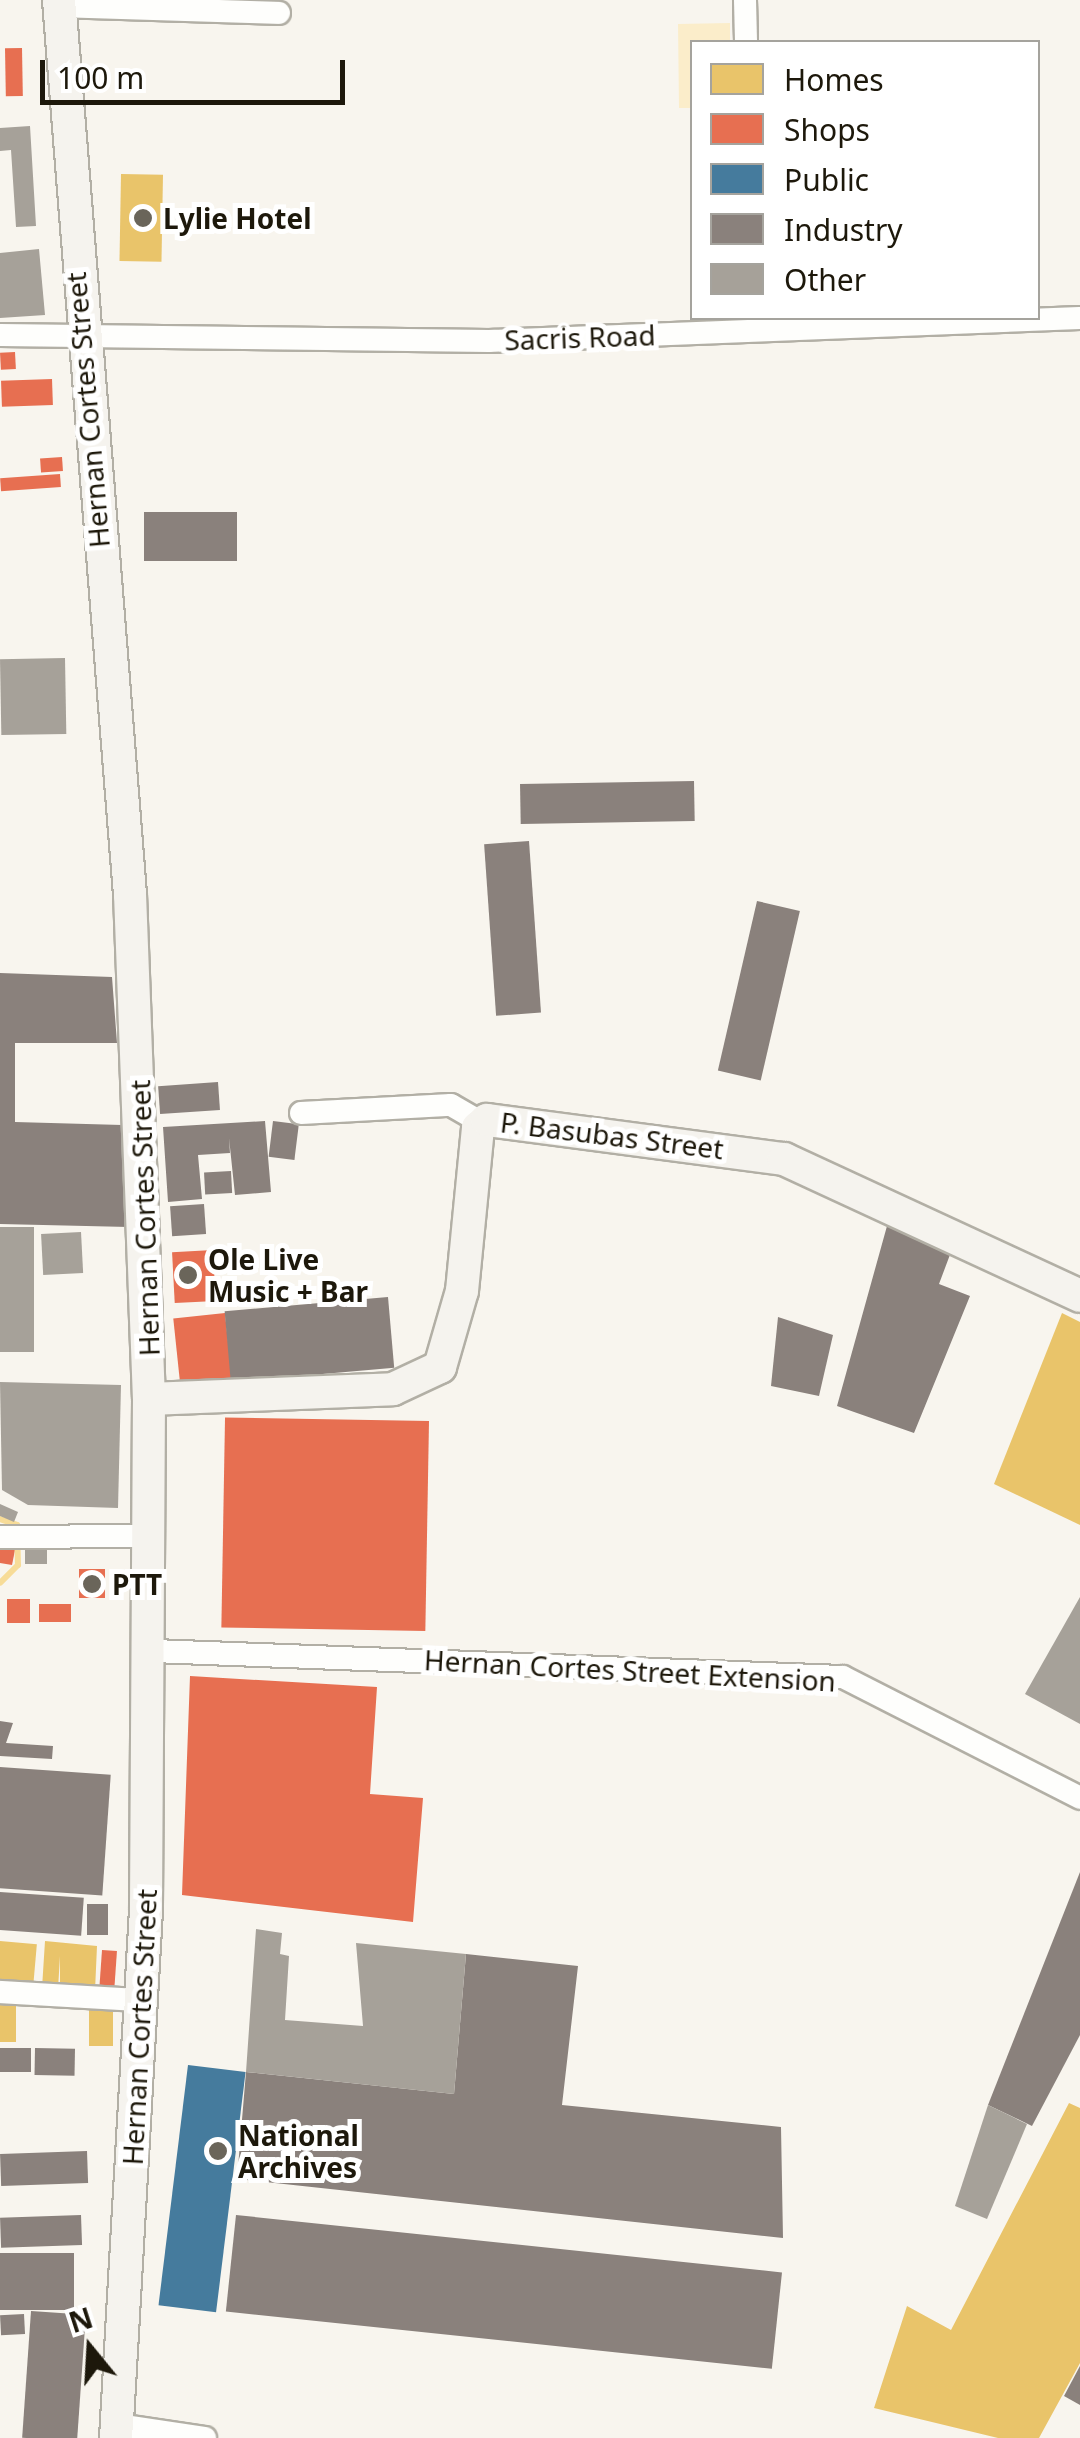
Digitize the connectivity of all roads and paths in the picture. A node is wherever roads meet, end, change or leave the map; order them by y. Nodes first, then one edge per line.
1 (745, 0) edge
2 (60, 3) edge
3 (279, 12) dead end
4 (746, 40) edge
5 (1080, 318) edge
6 (1029, 320) edge
7 (1040, 320) edge
8 (80, 331) junction
9 (0, 335) edge
10 (301, 1114) dead end
11 (480, 1122) junction
12 (1080, 1296) edge
13 (150, 1399) junction
14 (151, 1536) junction
15 (1, 1537) edge
16 (153, 1652) junction
17 (1080, 1798) edge
18 (0, 1992) edge
19 (140, 2000) junction
20 (117, 2431) edge
21 (205, 2438) edge

1 - 4 street
2 - 3 street
2 - 8 main road, Hernan Cortes Street
5 - 7 street, Sacris Road
6 - 8 street, Sacris Road
8 - 9 street, Sacris Road
8 - 13 main road, Hernan Cortes Street
10 - 11 street
11 - 12 main road, P. Basubas Street
11 - 13 main road, P. Basubas Street
13 - 14 main road, Hernan Cortes Street
14 - 15 street
14 - 16 main road, Hernan Cortes Street
16 - 17 street, Hernan Cortes Street Extension
16 - 19 main road, Hernan Cortes Street
18 - 19 street
19 - 20 main road, Hernan Cortes Street
20 - 21 street

